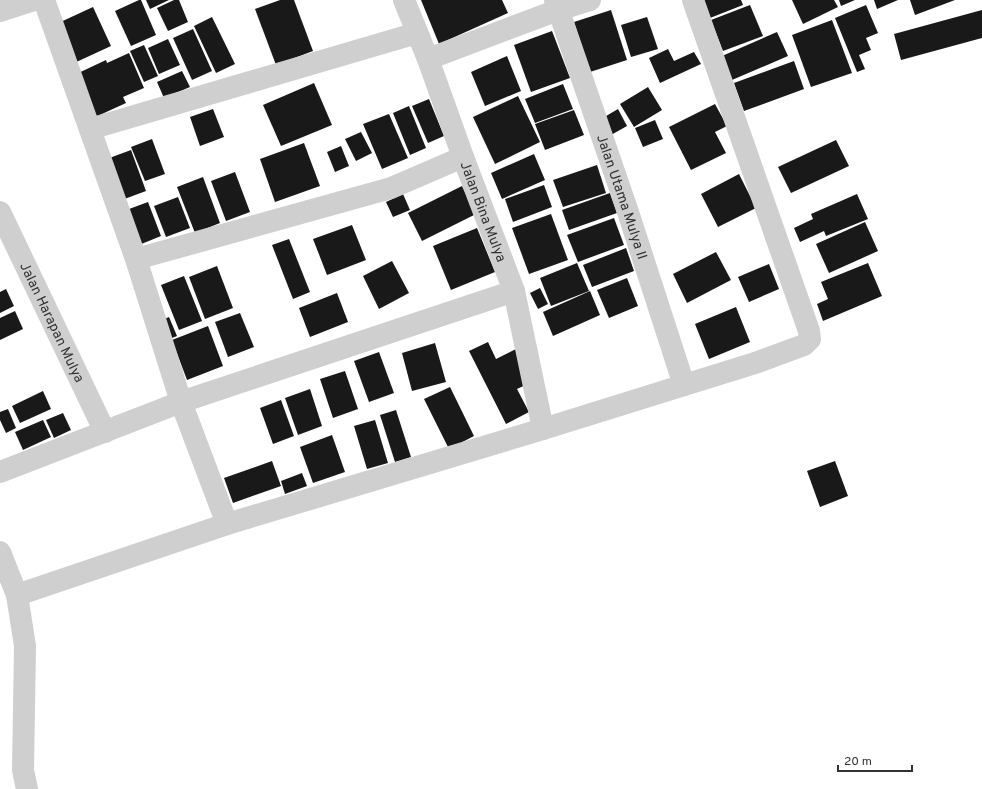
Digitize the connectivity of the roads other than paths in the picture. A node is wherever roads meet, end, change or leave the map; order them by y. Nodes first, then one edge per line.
1 (34, 0) edge
2 (44, 0) edge
3 (404, 0) edge
4 (590, 0) edge
5 (693, 0) edge
6 (556, 5) edge
7 (0, 11) edge
8 (417, 33) junction
9 (428, 59) junction
10 (90, 129) junction
11 (463, 157) junction
12 (0, 212) edge
13 (136, 258) junction
14 (514, 291) junction
15 (684, 385) junction
16 (181, 402) junction
17 (543, 430) junction
18 (105, 432) junction
19 (0, 472) edge
20 (227, 524) junction
21 (0, 552) edge
22 (17, 595) junction
23 (27, 789) edge

1 - 7 street
2 - 10 street
3 - 8 street, Jalan Bina Mulya
4 - 6 street
5 - 15 street
6 - 9 street
6 - 15 street, Jalan Utama Mulya II
8 - 9 street, Jalan Bina Mulya
8 - 10 street
9 - 11 street, Jalan Bina Mulya
10 - 13 street
11 - 13 street
11 - 14 street, Jalan Bina Mulya
12 - 18 street, Jalan Harapan Mulya
13 - 16 street
14 - 16 street
14 - 17 street, Jalan Bina Mulya
15 - 17 street
16 - 18 street
16 - 20 street
17 - 20 street
18 - 19 street
20 - 22 street
21 - 22 street
22 - 23 street

